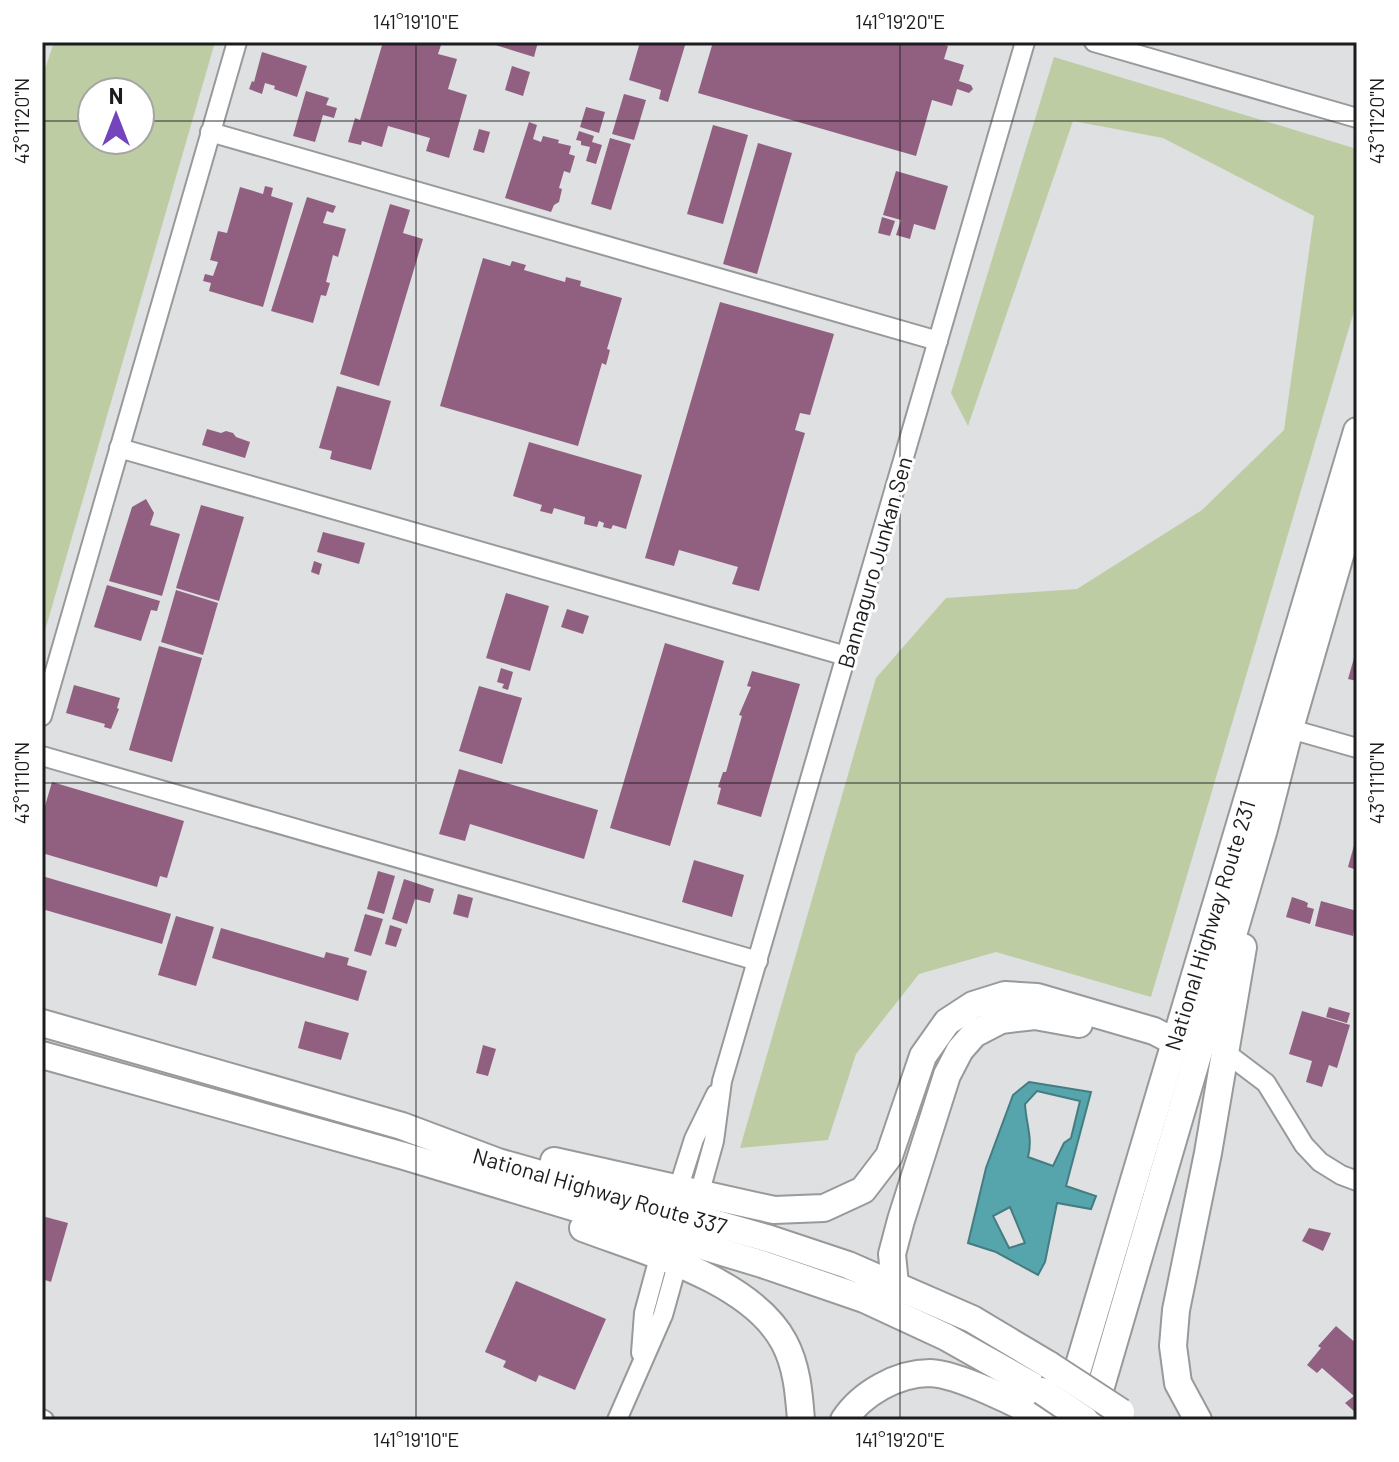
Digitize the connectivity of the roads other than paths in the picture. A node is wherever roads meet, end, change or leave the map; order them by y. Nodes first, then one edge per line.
1 (237, 42) edge
2 (1025, 42) edge
3 (1094, 42) edge
4 (1357, 118) edge
5 (210, 132) junction
6 (938, 341) junction
7 (1357, 431) edge
8 (119, 448) junction
9 (1357, 497) edge
10 (846, 656) junction
11 (42, 716) edge
12 (1280, 726) junction
13 (1357, 748) edge
14 (42, 756) edge
15 (1264, 829) junction
16 (758, 961) junction
17 (42, 1023) edge
18 (1187, 1043) junction
19 (1225, 1052) junction
20 (42, 1055) edge
21 (722, 1081) junction
22 (402, 1126) junction
23 (404, 1156) junction
24 (682, 1177) dead end
25 (1357, 1181) edge
26 (702, 1184) dead end
27 (666, 1269) dead end
28 (895, 1285) junction
29 (1085, 1343) junction
30 (1043, 1411) edge
31 (1126, 1416) edge
32 (617, 1420) edge
33 (801, 1420) edge
34 (844, 1420) edge
35 (1063, 1420) edge
36 (1088, 1420) edge
37 (1198, 1420) edge

1 - 5 street
2 - 6 street, Bannaguro Junkan Sen
3 - 4 street
5 - 6 street
5 - 8 street
6 - 10 street, Bannaguro Junkan Sen
7 - 12 highway, National Highway Route 231
8 - 10 street
8 - 11 street
9 - 12 highway, National Highway Route 231
10 - 16 street, Bannaguro Junkan Sen
12 - 13 street
12 - 15 highway, National Highway Route 231
12 - 18 highway, National Highway Route 231
14 - 16 street
15 - 18 highway, National Highway Route 231
15 - 19 highway, National Highway Route 231
16 - 21 street, Bannaguro Junkan Sen
17 - 22 highway, National Highway Route 337
18 - 19 highway
18 - 22 highway
18 - 28 highway
18 - 29 highway, National Highway Route 231
18 - 36 highway, National Highway Route 231
19 - 25 street
19 - 37 highway, National Highway Route 231
20 - 23 highway, National Highway Route 337
21 - 24 street, Bannaguro Junkan Sen
21 - 26 street, Bannaguro Junkan Sen
22 - 28 highway, National Highway Route 337
23 - 30 highway, National Highway Route 337
23 - 33 highway
27 - 32 street
28 - 31 highway, National Highway Route 337, bridge
29 - 30 highway
29 - 35 highway, National Highway Route 231
30 - 34 highway
30 - 36 highway, National Highway Route 337, bridge

